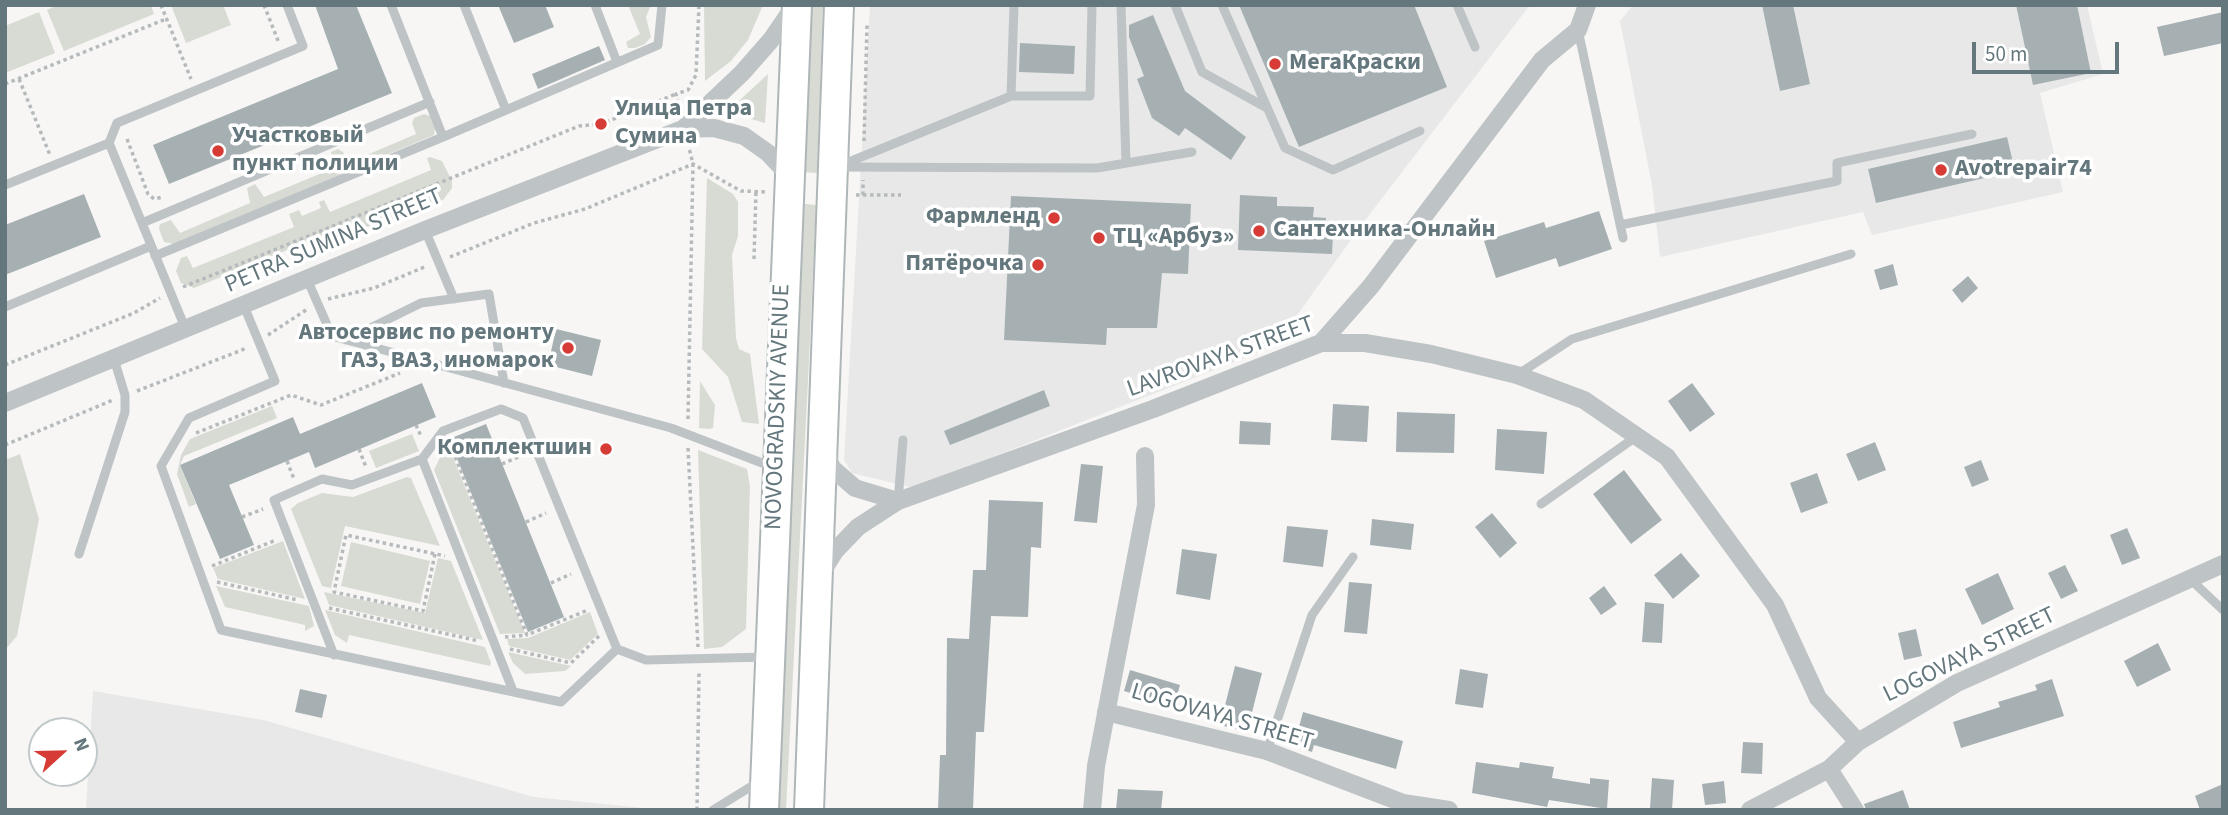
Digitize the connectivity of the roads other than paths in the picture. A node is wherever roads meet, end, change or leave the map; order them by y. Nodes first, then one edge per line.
1 (287, 5) edge
2 (391, 5) edge
3 (464, 5) edge
4 (595, 5) edge
5 (662, 5) edge
6 (796, 5) edge
7 (839, 5) edge
8 (1014, 5) edge
9 (1092, 5) edge
10 (1121, 5) edge
11 (1175, 5) edge
12 (1222, 5) edge
13 (1457, 5) edge
14 (1587, 5) edge
15 (1578, 30) junction
16 (1475, 47) dead end
17 (617, 62) junction
18 (1011, 96) junction
19 (430, 102) junction
20 (1267, 108) junction
21 (506, 110) junction
22 (683, 129) junction
23 (1420, 131) dead end
24 (1972, 134) dead end
25 (443, 137) junction
26 (109, 143) junction
27 (1192, 152) dead end
28 (1126, 163) junction
29 (834, 167) junction
30 (789, 175) junction
31 (5, 185) edge
32 (142, 223) junction
33 (1620, 225) junction
34 (425, 230) junction
35 (1623, 238) dead end
36 (153, 251) junction
37 (1851, 254) dead end
38 (307, 279) junction
39 (454, 299) junction
40 (5, 306) edge
41 (244, 306) junction
42 (186, 330) junction
43 (346, 340) junction
44 (1321, 343) junction
45 (114, 359) junction
46 (1517, 374) junction
47 (504, 383) junction
48 (5, 403) edge
49 (1637, 435) junction
50 (903, 440) dead end
51 (823, 445) junction
52 (1145, 456) dead end
53 (422, 459) junction
54 (777, 468) junction
55 (898, 501) junction
56 (1541, 504) dead end
57 (79, 554) dead end
58 (1353, 557) dead end
59 (2223, 564) edge
60 (818, 578) junction
61 (2190, 579) junction
62 (2223, 610) edge
63 (617, 649) junction
64 (334, 655) junction
65 (769, 657) junction
66 (513, 691) junction
67 (1106, 712) junction
68 (1858, 742) junction
69 (1267, 751) junction
70 (1829, 769) junction
71 (764, 779) junction
72 (1402, 806) edge
73 (713, 810) edge
74 (764, 810) edge
75 (809, 810) edge
76 (1092, 810) edge
77 (1449, 810) edge
78 (1750, 810) edge
79 (1855, 810) edge

1 - 26 lane
2 - 19 lane
3 - 21 lane
4 - 17 lane
5 - 17 lane
6 - 22 street
6 - 30 main road, NOVOGRADSKIY AVENUE
7 - 29 main road, NOVOGRADSKIY AVENUE
8 - 18 lane
9 - 18 lane
10 - 28 lane
11 - 20 lane
12 - 20 lane
13 - 16 lane
14 - 15 street
15 - 33 lane
15 - 44 street
17 - 21 lane
18 - 29 lane
19 - 25 lane
19 - 32 lane
20 - 23 lane
21 - 25 lane
22 - 30 street
22 - 34 street, PETRA SUMINA STREET
24 - 33 lane
25 - 36 lane
26 - 31 lane
26 - 32 lane
27 - 28 lane
28 - 29 lane
29 - 51 main road, NOVOGRADSKIY AVENUE
30 - 54 main road, NOVOGRADSKIY AVENUE
32 - 36 lane
33 - 35 lane
34 - 38 street, PETRA SUMINA STREET
34 - 39 lane
36 - 40 lane
36 - 42 lane
37 - 46 lane
38 - 41 street, PETRA SUMINA STREET
38 - 43 lane
39 - 43 lane
39 - 47 lane
41 - 42 street, PETRA SUMINA STREET
41 - 64 lane
42 - 45 street, PETRA SUMINA STREET
43 - 47 lane
44 - 46 street, LAVROVAYA STREET
44 - 55 street, LAVROVAYA STREET
45 - 48 street, PETRA SUMINA STREET
45 - 57 lane
46 - 49 street, LAVROVAYA STREET
47 - 54 lane
49 - 56 lane
49 - 68 street, LAVROVAYA STREET
50 - 55 lane
51 - 55 street
51 - 60 main road, NOVOGRADSKIY AVENUE
52 - 67 street, LOGOVAYA STREET
53 - 63 lane
53 - 64 lane
53 - 66 lane
54 - 65 main road, NOVOGRADSKIY AVENUE
55 - 60 street, LAVROVAYA STREET
58 - 69 lane
59 - 61 street, LOGOVAYA STREET
60 - 75 main road, NOVOGRADSKIY AVENUE
61 - 62 lane
61 - 68 street, LOGOVAYA STREET
63 - 65 lane
63 - 66 lane
64 - 66 lane
65 - 71 main road, NOVOGRADSKIY AVENUE
67 - 69 street, LOGOVAYA STREET
67 - 76 street, LOGOVAYA STREET
68 - 70 street, LOGOVAYA STREET
69 - 72 street, LOGOVAYA STREET
70 - 78 street, LOGOVAYA STREET
70 - 79 street
71 - 73 lane
71 - 74 main road, NOVOGRADSKIY AVENUE
72 - 77 street, LOGOVAYA STREET

